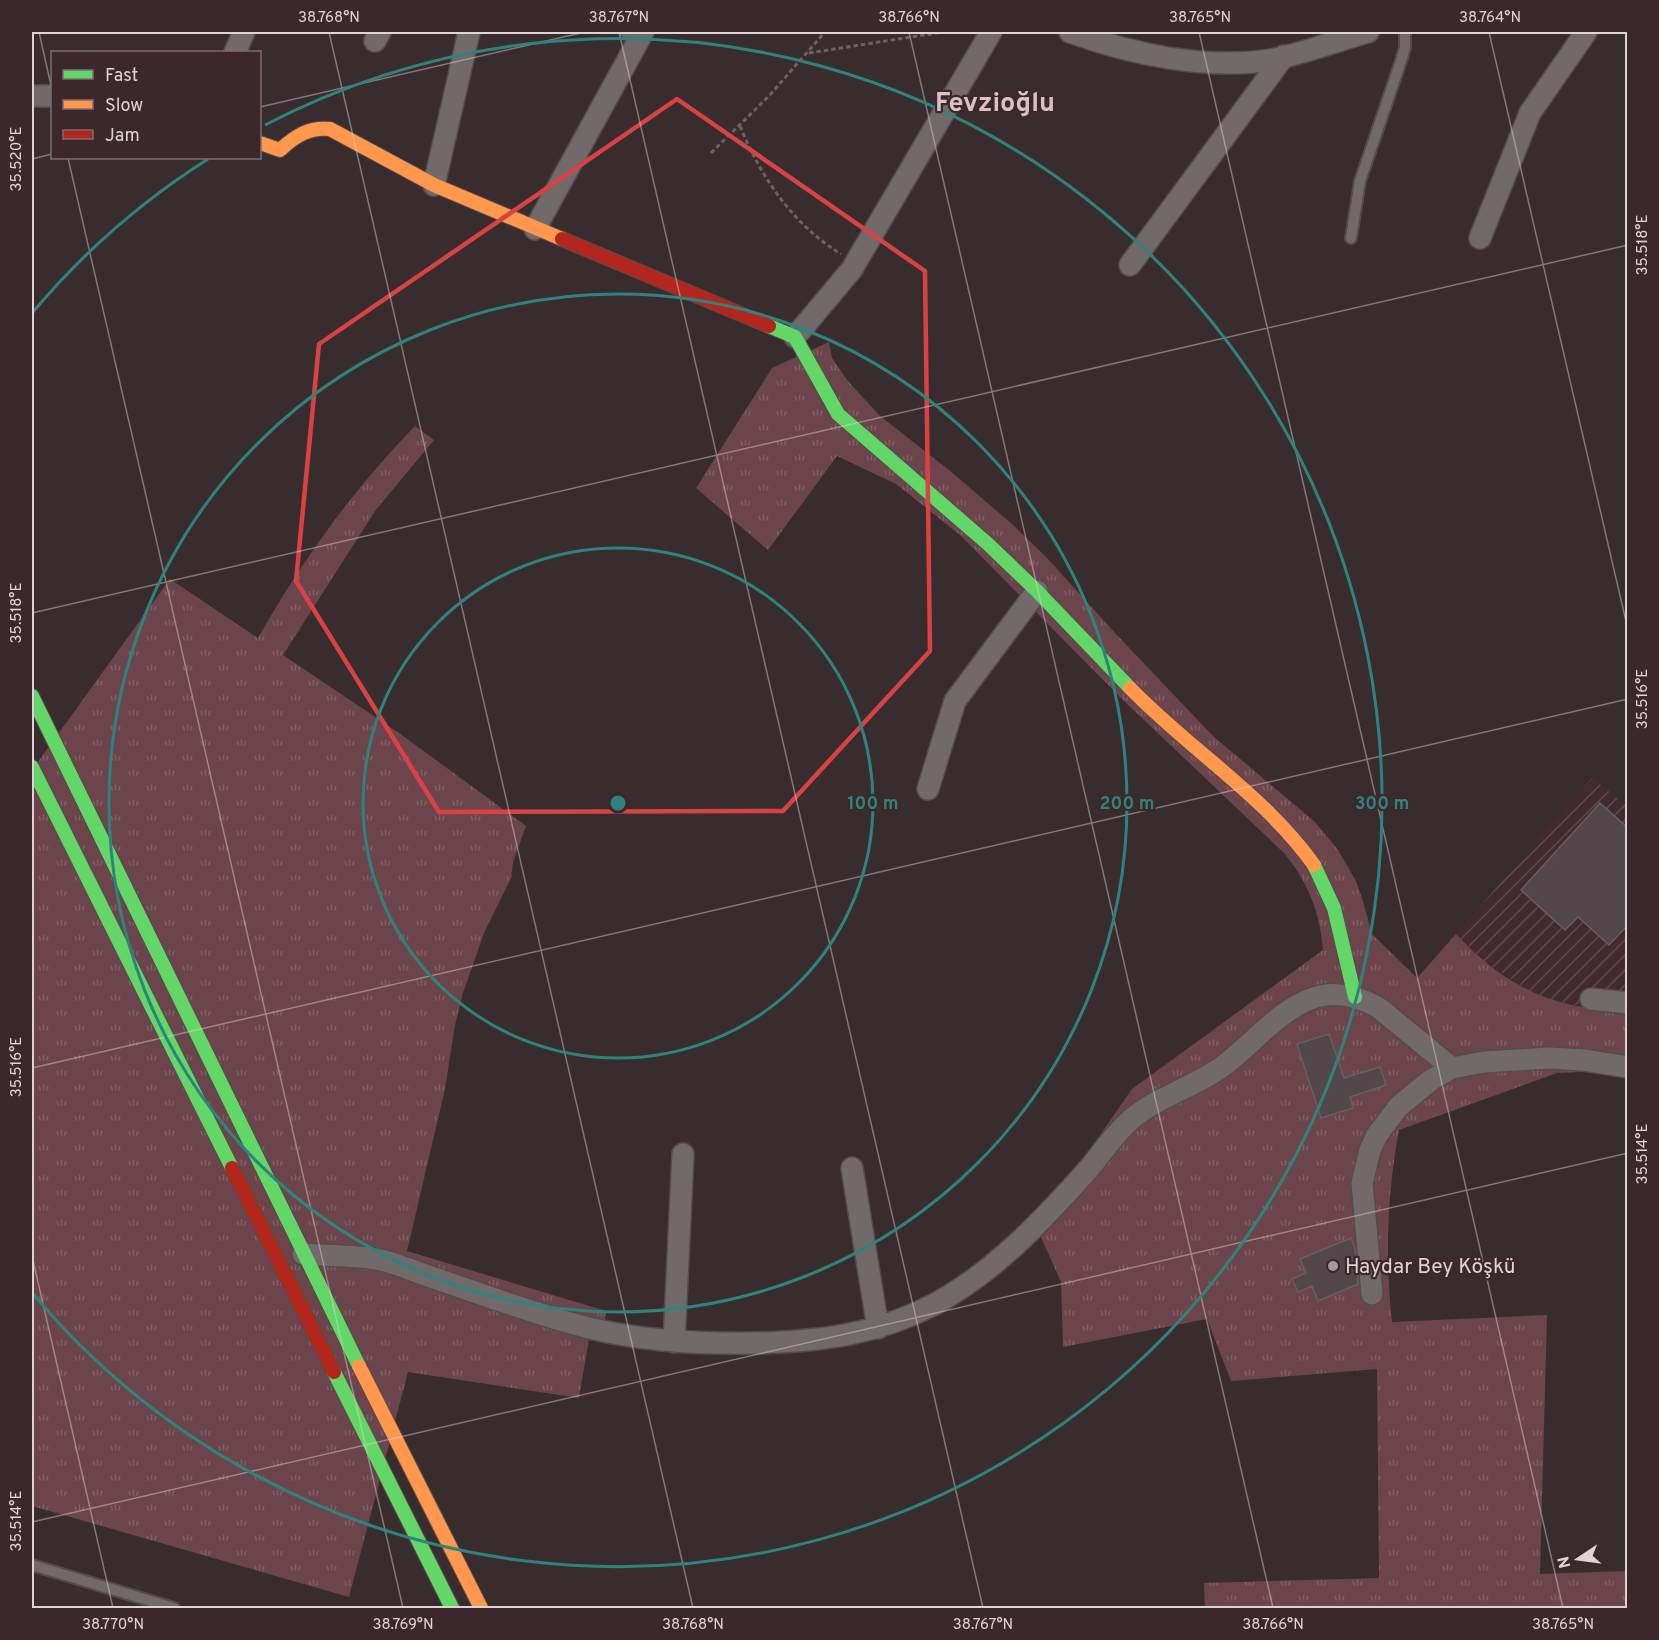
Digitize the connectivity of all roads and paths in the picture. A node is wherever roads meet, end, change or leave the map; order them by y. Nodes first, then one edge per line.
1 (244, 32) edge
2 (469, 32) edge
3 (825, 32) edge
4 (943, 32) edge
5 (991, 32) edge
6 (1070, 32) edge
7 (1368, 32) edge
8 (1404, 32) edge
9 (1586, 32) edge
10 (636, 34) edge
11 (235, 51) edge
12 (807, 53) junction
13 (1284, 56) junction
14 (32, 96) edge
15 (51, 96) edge
16 (740, 126) junction
17 (261, 143) edge
18 (711, 153) dead end
19 (434, 185) junction
20 (535, 229) junction
21 (1351, 238) dead end
22 (1480, 238) dead end
23 (855, 263) junction
24 (1130, 265) dead end
25 (795, 337) junction
26 (1037, 591) junction
27 (32, 696) edge
28 (32, 768) edge
29 (928, 789) dead end
30 (1355, 997) junction
31 (1591, 999) dead end
32 (1628, 1003) edge
33 (1628, 1067) edge
34 (1452, 1068) junction
35 (683, 1154) dead end
36 (852, 1168) dead end
37 (303, 1254) junction
38 (1372, 1294) dead end
39 (878, 1328) junction
40 (674, 1342) junction
41 (32, 1565) edge
42 (174, 1608) edge
43 (452, 1608) edge
44 (481, 1608) edge

1 - 11 street
2 - 19 street
3 - 12 path
4 - 12 path
5 - 23 street
6 - 13 street
7 - 13 street
8 - 21 lane
9 - 22 street
10 - 20 street
12 - 16 path
13 - 24 street
14 - 15 street
16 - 18 path
16 - 23 path
17 - 19 main road
19 - 20 main road
20 - 25 main road
23 - 25 street
25 - 26 main road
26 - 29 street
26 - 30 main road
27 - 37 main road
28 - 43 main road
30 - 34 street
30 - 39 street
31 - 32 street
33 - 34 street
34 - 38 street
35 - 40 street
36 - 39 street
37 - 40 street
37 - 44 main road
39 - 40 street
41 - 42 lane

